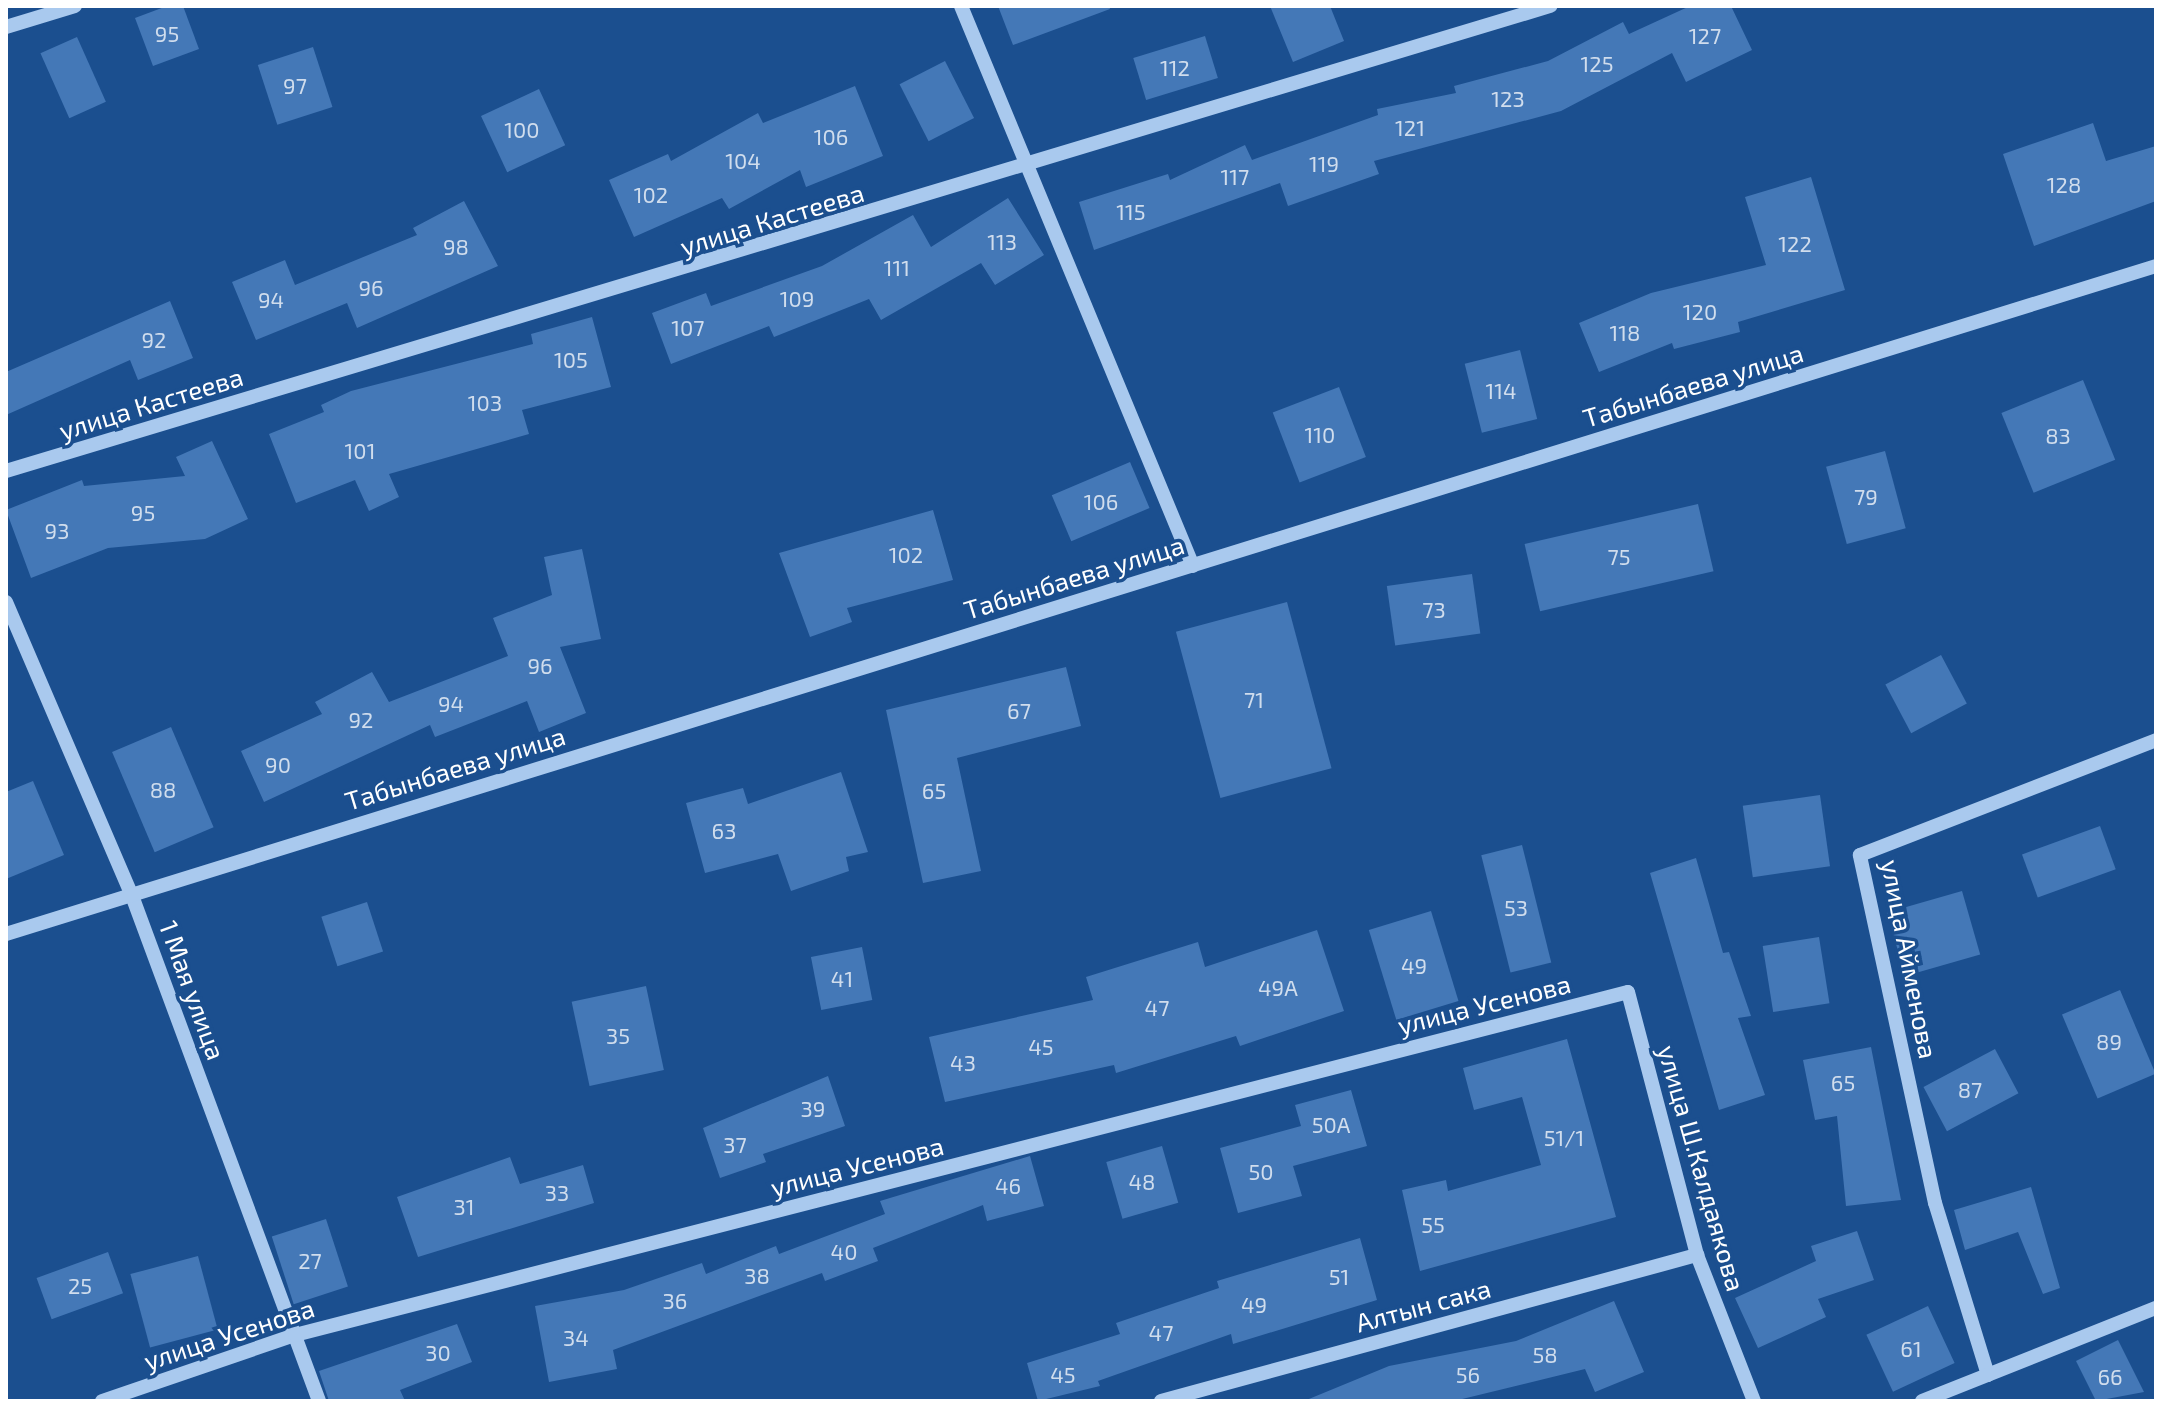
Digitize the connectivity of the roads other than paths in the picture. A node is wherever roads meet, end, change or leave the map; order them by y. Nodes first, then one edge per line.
1 (75, 6) edge
2 (961, 6) edge
3 (1550, 6) edge
4 (6, 27) edge
5 (1029, 167) junction
6 (2156, 266) edge
7 (6, 471) edge
8 (1193, 566) junction
9 (6, 602) edge
10 (2156, 740) edge
11 (131, 893) junction
12 (6, 934) edge
13 (1628, 992) joint
14 (1697, 1255) junction
15 (2156, 1308) edge
16 (295, 1335) junction
17 (1988, 1375) junction
18 (102, 1401) edge
19 (319, 1401) edge
20 (1161, 1401) edge
21 (1754, 1401) edge
22 (1922, 1401) edge

1 - 4 street
2 - 5 street
3 - 5 street, улица Кастеева
5 - 7 street, улица Кастеева
5 - 8 street
6 - 8 street, Табынбаева улица
8 - 11 street, Табынбаева улица
9 - 11 street, 1 Мая улица
10 - 17 street, улица Айменова
11 - 12 street, Табынбаева улица
11 - 16 street, 1 Мая улица
13 - 14 street, улица Ш.Калдаякова
13 - 16 street, улица Усенова
14 - 20 street, Алтын сака
14 - 21 street, улица Ш.Калдаякова
15 - 17 street
16 - 18 street, улица Усенова
16 - 19 street, 1 Мая улица
17 - 22 street

